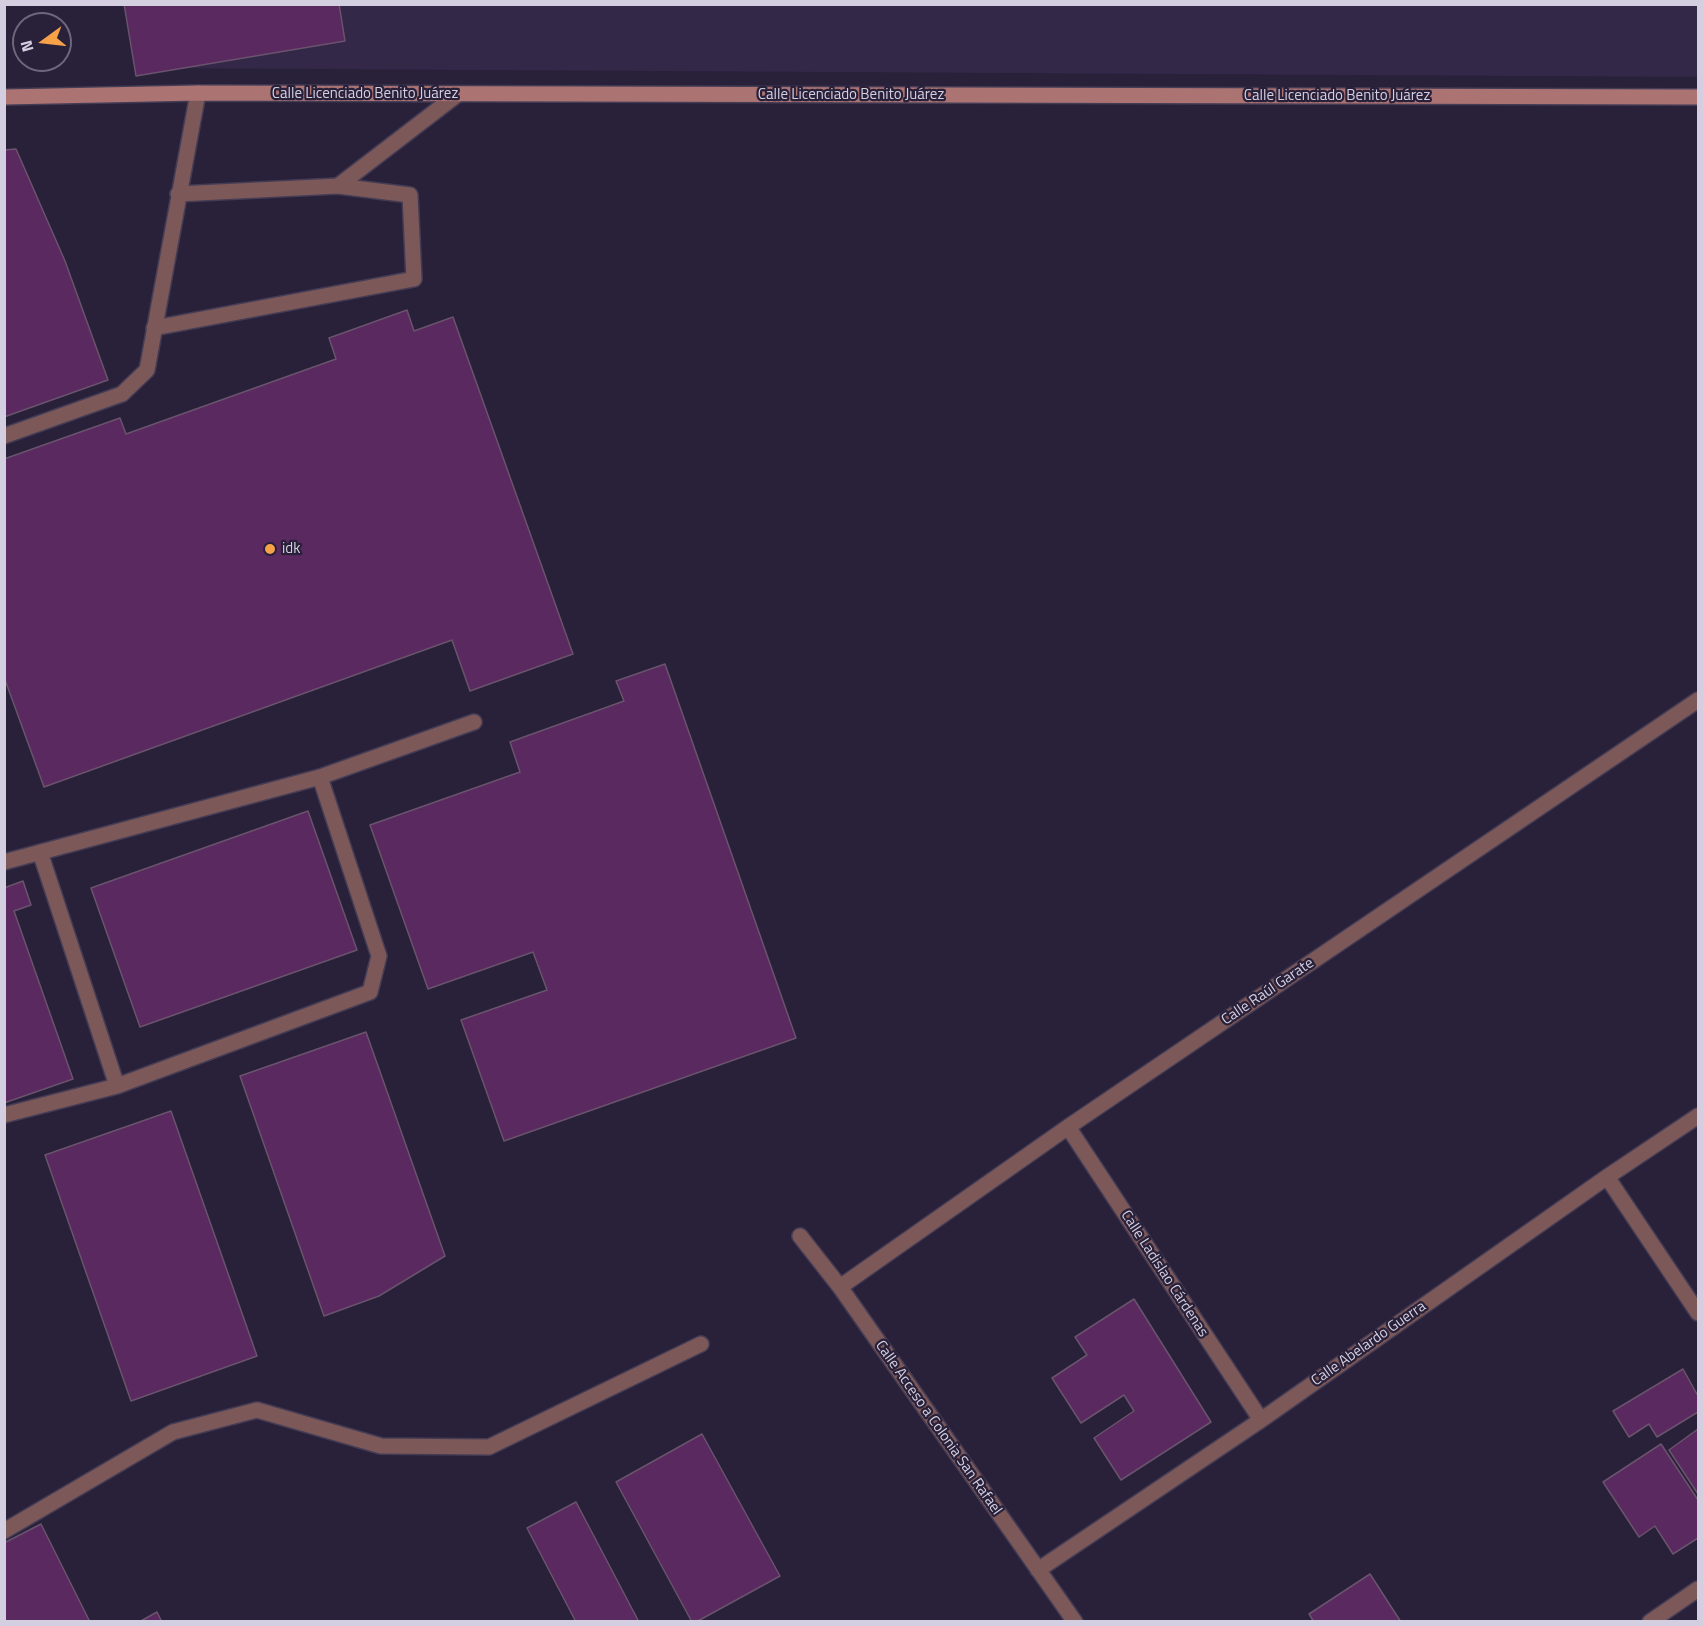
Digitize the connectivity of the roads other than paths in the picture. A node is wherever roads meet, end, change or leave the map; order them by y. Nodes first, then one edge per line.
1 (198, 93) junction
2 (458, 94) junction
3 (4, 97) edge
4 (1698, 97) edge
5 (338, 186) junction
6 (178, 194) junction
7 (154, 328) junction
8 (4, 436) edge
9 (1698, 700) edge
10 (474, 722) dead end
11 (320, 777) junction
12 (40, 852) junction
13 (4, 862) edge
14 (117, 1086) junction
15 (4, 1115) edge
16 (1698, 1116) edge
17 (1068, 1127) junction
18 (1607, 1177) junction
19 (800, 1236) dead end
20 (840, 1287) junction
21 (1698, 1313) edge
22 (701, 1344) dead end
23 (1261, 1420) junction
24 (4, 1531) edge
25 (1038, 1570) junction
26 (1698, 1589) edge
27 (1075, 1622) edge
28 (1650, 1622) edge

1 - 2 street, Calle Licenciado Benito Juárez
1 - 3 street, Calle Licenciado Benito Juárez
1 - 6 street
2 - 4 street, Calle Licenciado Benito Juárez
2 - 5 street
5 - 6 street
5 - 7 street
6 - 7 street
7 - 8 street
9 - 17 street, Calle Raúl Garate
10 - 11 street
11 - 12 street
11 - 14 street
12 - 13 street
12 - 14 street
14 - 15 street
16 - 18 street, Calle Abelardo Guerra
17 - 20 street, Calle Raúl Garate
17 - 23 street, Calle Ladislao Cárdenas
18 - 21 street
18 - 23 street, Calle Abelardo Guerra
19 - 20 street, Calle Acceso a Colonia San Rafael
20 - 25 street, Calle Acceso a Colonia San Rafael
22 - 24 street
23 - 25 street, Calle Abelardo Guerra
25 - 27 street, Calle Acceso a Colonia San Rafael
26 - 28 street

